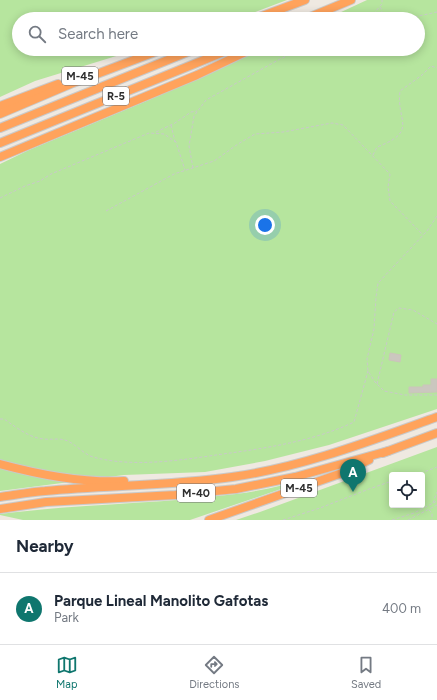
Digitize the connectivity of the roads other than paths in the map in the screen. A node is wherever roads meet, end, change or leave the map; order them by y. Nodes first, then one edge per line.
1 (306, 0) edge
2 (314, 0) edge
3 (352, 0) edge
4 (273, 12) edge
5 (286, 12) edge
6 (322, 12) edge
7 (329, 12) edge
8 (136, 56) edge
9 (144, 56) edge
10 (178, 56) edge
11 (214, 56) edge
12 (237, 56) edge
13 (0, 106) edge
14 (0, 114) edge
15 (0, 128) edge
16 (0, 143) edge
17 (0, 158) edge
18 (437, 417) edge
19 (437, 433) edge
20 (388, 451) junction
21 (0, 464) edge
22 (200, 480) junction
23 (0, 497) edge
24 (0, 508) edge
25 (209, 520) edge

1 - 4 highway
2 - 5 highway
3 - 6 highway
3 - 7 highway
8 - 13 highway, M-45
9 - 14 highway
10 - 15 highway, R-5
11 - 16 highway, R-5
12 - 17 highway
18 - 22 highway, M-40
19 - 20 highway, M-40
20 - 24 highway, M-40
20 - 25 highway, M-45
21 - 22 highway
22 - 23 highway, M-40

